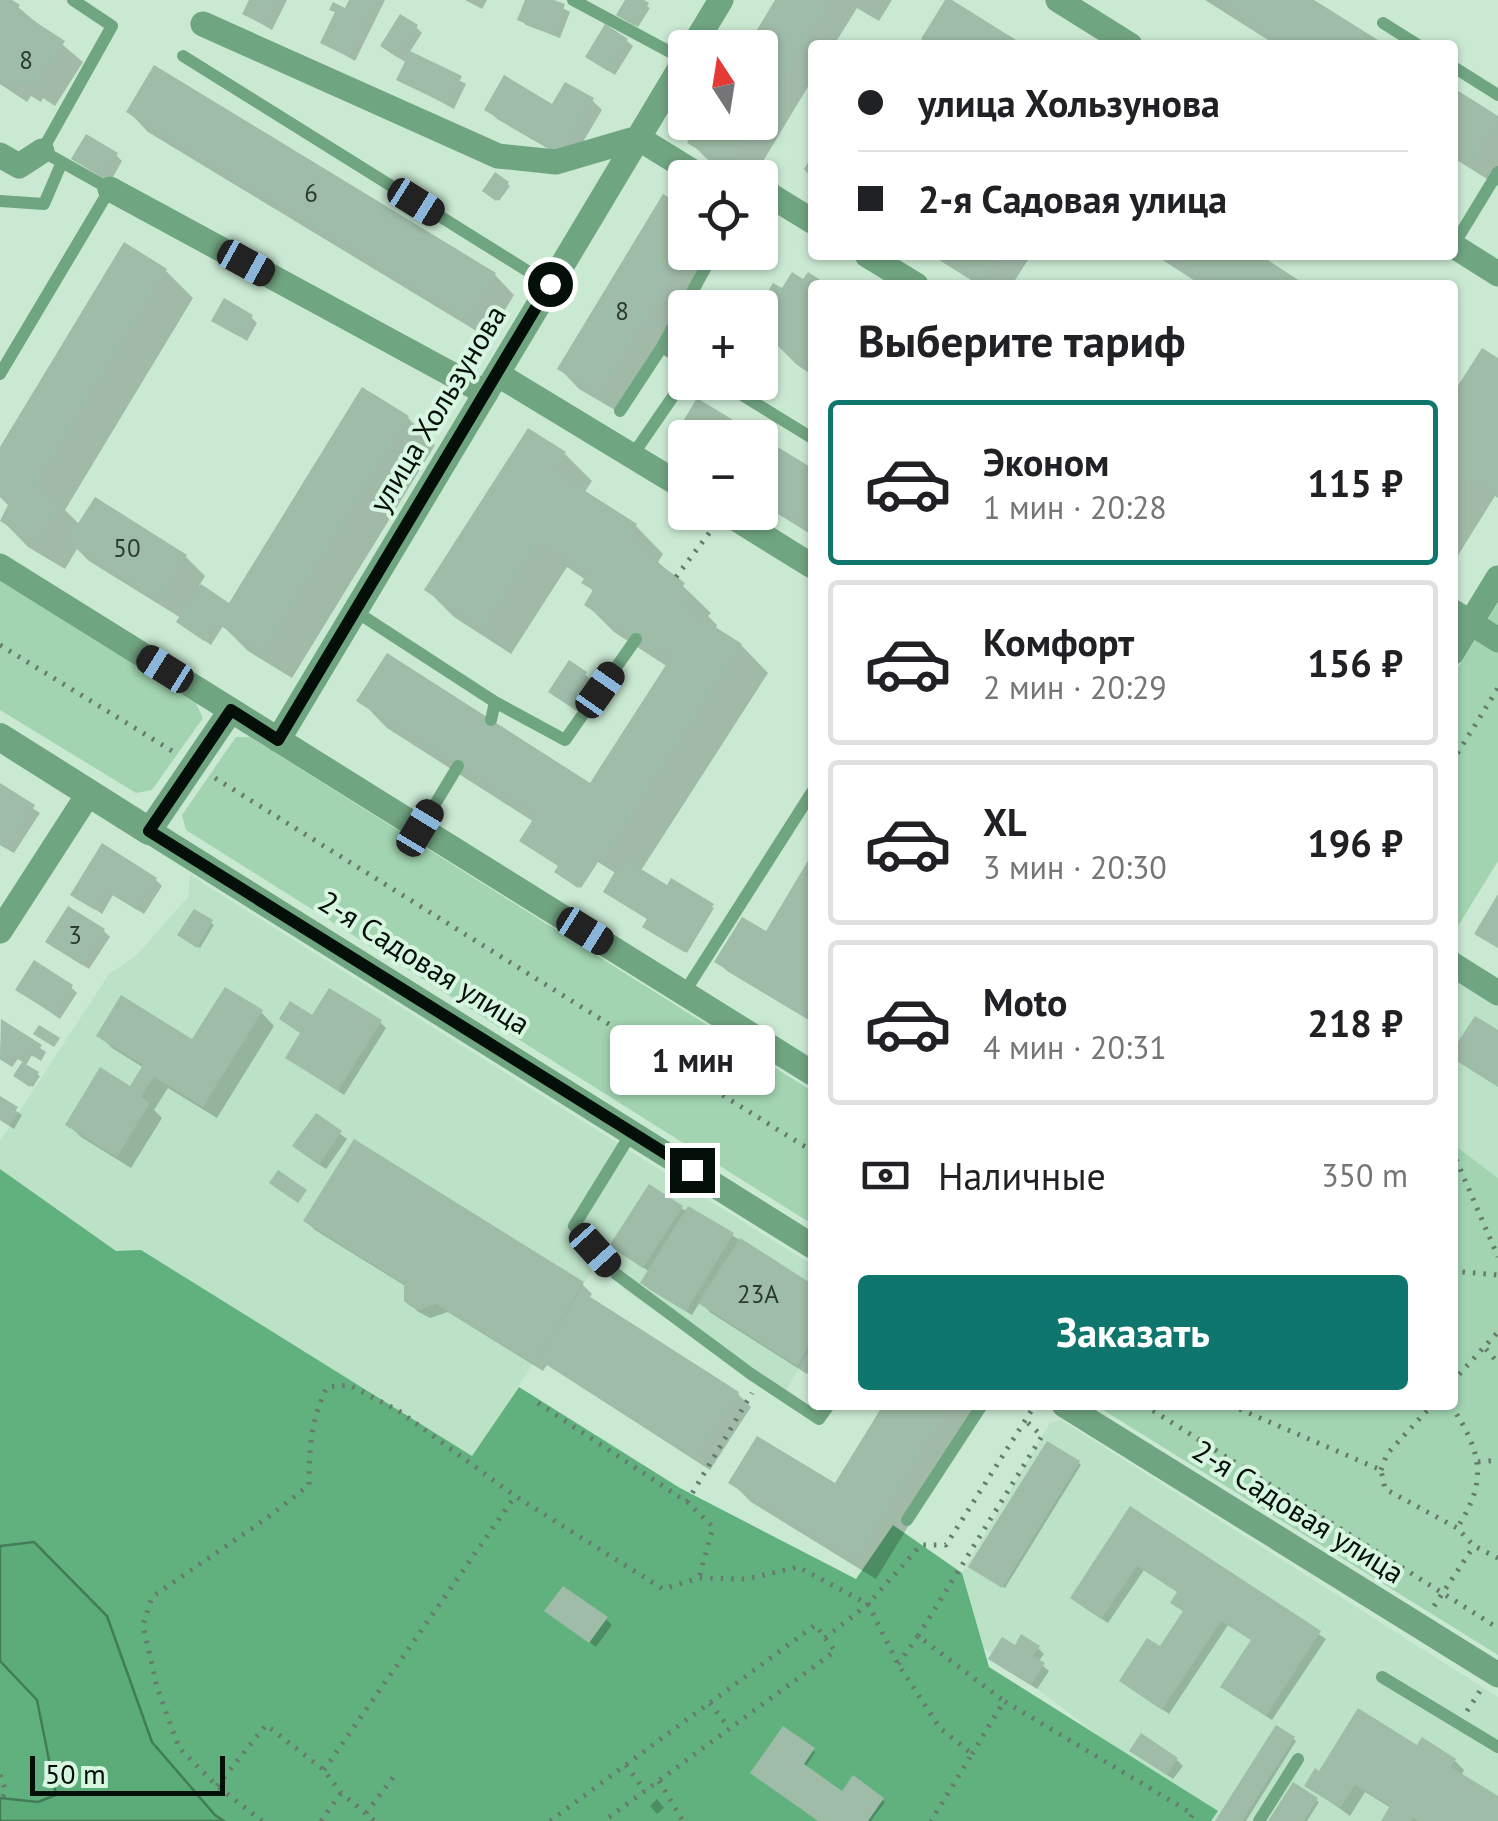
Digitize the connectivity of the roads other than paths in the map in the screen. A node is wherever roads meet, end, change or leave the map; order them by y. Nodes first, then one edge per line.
1 (73, 0) edge
2 (572, 0) edge
3 (721, 0) edge
4 (1058, 0) edge
5 (1382, 23) dead end
6 (203, 24) dead end
7 (703, 30) edge
8 (1122, 40) edge
9 (1410, 40) edge
10 (668, 51) edge
11 (182, 56) dead end
12 (1458, 70) edge
13 (668, 88) edge
14 (1498, 95) edge
15 (638, 138) junction
16 (0, 155) edge
17 (52, 157) junction
18 (674, 160) edge
19 (1498, 172) edge
20 (110, 189) junction
21 (778, 200) edge
22 (0, 201) edge
23 (808, 219) edge
24 (1458, 238) edge
25 (1458, 249) edge
26 (875, 260) edge
27 (704, 270) edge
28 (1498, 274) edge
29 (908, 280) edge
30 (550, 284) junction
31 (662, 347) junction
32 (668, 351) edge
33 (0, 374) edge
34 (491, 383) junction
35 (671, 400) edge
36 (750, 400) edge
37 (620, 411) dead end
38 (808, 436) edge
39 (632, 456) junction
40 (668, 478) edge
41 (754, 530) edge
42 (808, 564) edge
43 (0, 566) edge
44 (1498, 578) edge
45 (354, 611) junction
46 (1462, 616) edge
47 (636, 638) dead end
48 (1498, 640) edge
49 (495, 702) junction
50 (231, 710) junction
51 (491, 720) dead end
52 (0, 737) edge
53 (278, 740) junction
54 (458, 766) dead end
55 (89, 793) junction
56 (808, 798) edge
57 (420, 828) junction
58 (149, 831) junction
59 (0, 930) edge
60 (1458, 968) edge
61 (684, 993) junction
62 (1498, 993) edge
63 (808, 1064) edge
64 (632, 1132) junction
65 (808, 1243) edge
66 (826, 1410) edge
67 (979, 1410) edge
68 (1072, 1410) edge
69 (907, 1520) dead end
70 (1495, 1673) edge
71 (1382, 1676) dead end
72 (1498, 1746) edge
73 (1298, 1759) dead end
74 (1260, 1821) edge

1 - 17 lane
2 - 10 lane
3 - 7 street
4 - 8 street
5 - 9 lane
6 - 15 street
11 - 30 lane
12 - 14 lane
13 - 15 street, улица Хользунова
15 - 18 street
15 - 30 street, улица Хользунова
16 - 17 street
17 - 20 lane
17 - 22 lane
19 - 24 lane
20 - 33 lane
20 - 34 street
21 - 23 street
25 - 28 street
26 - 29 street
27 - 31 lane
30 - 34 street, улица Хользунова
31 - 32 lane
31 - 37 lane
34 - 39 street
34 - 45 street, улица Хользунова
35 - 39 lane
36 - 38 lane
39 - 40 street
41 - 42 street
43 - 50 street
44 - 46 street
45 - 49 lane
45 - 53 street, улица Хользунова
46 - 48 street
47 - 49 lane
49 - 51 lane
50 - 53 street
50 - 58 street
52 - 55 street, 2-я Садовая улица
53 - 57 street
54 - 57 lane
55 - 58 street, 2-я Садовая улица
55 - 59 street
56 - 61 lane
57 - 61 street
58 - 64 street, 2-я Садовая улица
60 - 62 street
61 - 63 street
64 - 65 street, 2-я Садовая улица
64 - 66 lane
67 - 69 lane
68 - 70 street, 2-я Садовая улица
71 - 72 lane
73 - 74 lane

